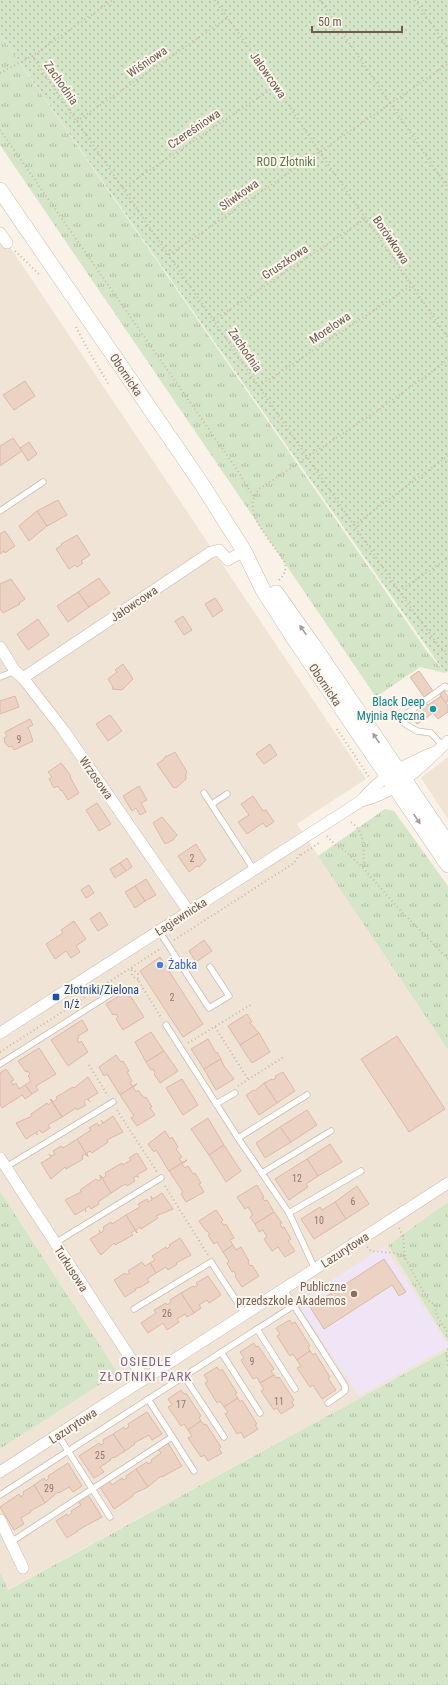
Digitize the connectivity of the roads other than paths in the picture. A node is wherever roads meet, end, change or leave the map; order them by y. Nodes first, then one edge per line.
1 (0, 190) edge
2 (0, 233) edge
3 (7, 243) road end
4 (43, 482) dead end
5 (0, 511) edge
6 (247, 556) junction
7 (0, 647) edge
8 (19, 674) junction
9 (0, 677) edge
10 (448, 688) edge
11 (443, 746) edge
12 (396, 778) junction
13 (204, 793) dead end
14 (227, 794) dead end
15 (212, 804) junction
16 (448, 844) edge
17 (448, 865) edge
18 (254, 870) junction
19 (189, 912) junction
20 (159, 931) junction
21 (210, 967) dead end
22 (117, 990) dead end
23 (166, 1025) road end
24 (0, 1033) edge
25 (0, 1064) edge
26 (235, 1093) road end
27 (308, 1095) dead end
28 (112, 1102) road end
29 (216, 1104) junction
30 (331, 1131) dead end
31 (238, 1138) junction
32 (3, 1163) edge
33 (360, 1171) dead end
34 (262, 1173) junction
35 (161, 1178) road end
36 (448, 1184) edge
37 (289, 1213) junction
38 (54, 1244) junction
39 (315, 1269) junction
40 (284, 1290) junction
41 (293, 1306) junction
42 (134, 1309) dead end
43 (246, 1314) junction
44 (257, 1329) junction
45 (221, 1352) junction
46 (184, 1376) junction
47 (144, 1379) junction
48 (295, 1389) dead end
49 (148, 1399) junction
50 (328, 1403) dead end
51 (260, 1413) dead end
52 (58, 1435) junction
53 (172, 1437) junction
54 (224, 1437) dead end
55 (68, 1451) junction
56 (194, 1471) dead end
57 (0, 1472) edge
58 (92, 1489) junction
59 (0, 1495) edge
60 (110, 1517) dead end
61 (0, 1520) edge
62 (11, 1542) junction
63 (23, 1568) dead end

1 - 6 main road, Obornicka
2 - 3 street
4 - 5 lane
6 - 8 street, Jałowcowa
12 -> 6 main road, Obornicka
6 - 12 main road, Obornicka
7 - 8 street, Wrzosowa
8 - 9 lane
8 - 19 street, Wrzosowa
10 - 11 lane
11 - 12 street, Łagiewnicka
12 - 16 main road, Obornicka
12 -> 17 main road, Obornicka
12 - 18 street, Łagiewnicka
13 - 15 lane
14 - 15 lane
15 - 18 lane
18 - 19 street, Łagiewnicka
19 - 20 street, Łagiewnicka
20 - 21 lane
20 - 24 street, Łagiewnicka
22 - 25 lane
23 - 29 lane
26 - 29 lane
27 - 31 lane
28 - 32 lane
29 - 31 lane
30 - 34 lane
31 - 34 lane
32 - 38 street, Turkusowa
33 - 37 lane
34 - 37 lane
35 - 38 lane
36 - 39 street, Lazurytowa
37 - 39 lane
38 - 47 street, Turkusowa
39 - 40 street, Lazurytowa
40 - 41 lane
40 - 43 street, Lazurytowa
41 - 44 lane
41 - 50 lane
42 - 43 lane
43 - 47 street, Lazurytowa
44 - 45 lane
44 - 48 lane
45 - 46 lane
45 - 51 lane
46 - 49 lane
46 - 54 lane
47 - 52 street, Lazurytowa
49 - 53 lane
49 - 55 lane
52 - 55 lane
52 - 57 street, Lazurytowa
53 - 56 lane
53 - 58 lane
55 - 58 lane
55 - 59 lane
58 - 60 lane
58 - 62 lane
61 - 62 street
62 - 63 street

